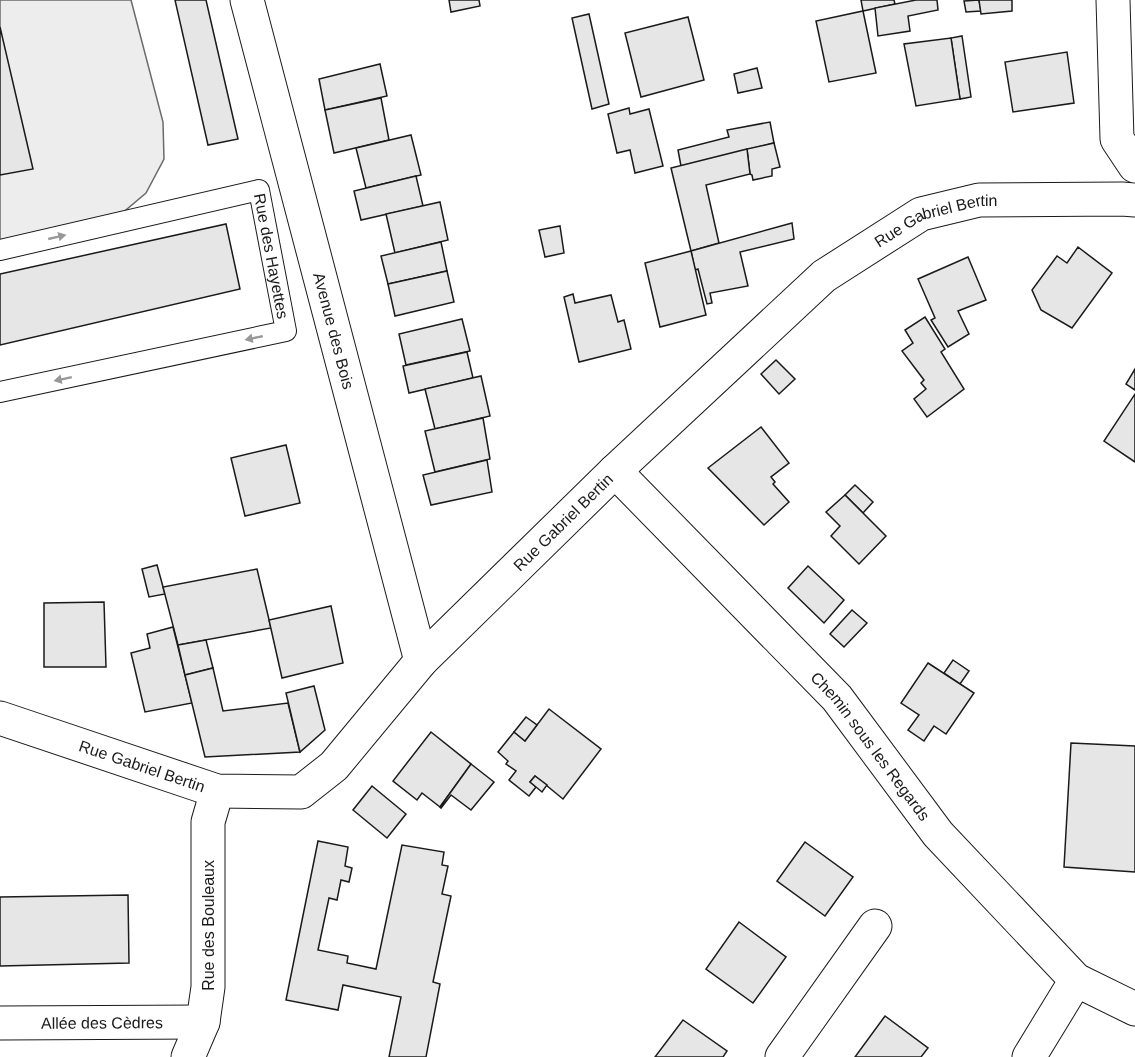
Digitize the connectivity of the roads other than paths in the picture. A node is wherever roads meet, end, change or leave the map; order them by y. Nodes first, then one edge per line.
1 (247, 0) edge
2 (1113, 0) edge
3 (1135, 166) edge
4 (1135, 200) edge
5 (0, 250) edge
6 (0, 392) edge
7 (615, 471) junction
8 (421, 661) junction
9 (0, 718) edge
10 (217, 791) junction
11 (874, 926) dead end
12 (1076, 980) junction
13 (1135, 1009) edge
14 (203, 1022) junction
15 (0, 1023) edge
16 (188, 1057) edge
17 (782, 1057) edge
18 (1029, 1057) edge

1 - 8 street, Avenue des Bois
2 - 3 street
4 - 7 street, Rue Gabriel Bertin
5 -> 6 lane, Rue des Hayettes
7 - 8 street, Rue Gabriel Bertin
7 - 12 street, Chemin sous les Regards
8 - 10 street, Rue Gabriel Bertin
9 - 10 street, Rue Gabriel Bertin
10 - 14 street, Rue des Bouleaux
11 - 17 street
12 - 13 street, Chemin sous les Regards
12 - 18 street
14 - 15 street, Allée des Cèdres
14 - 16 street, Rue des Bouleaux

